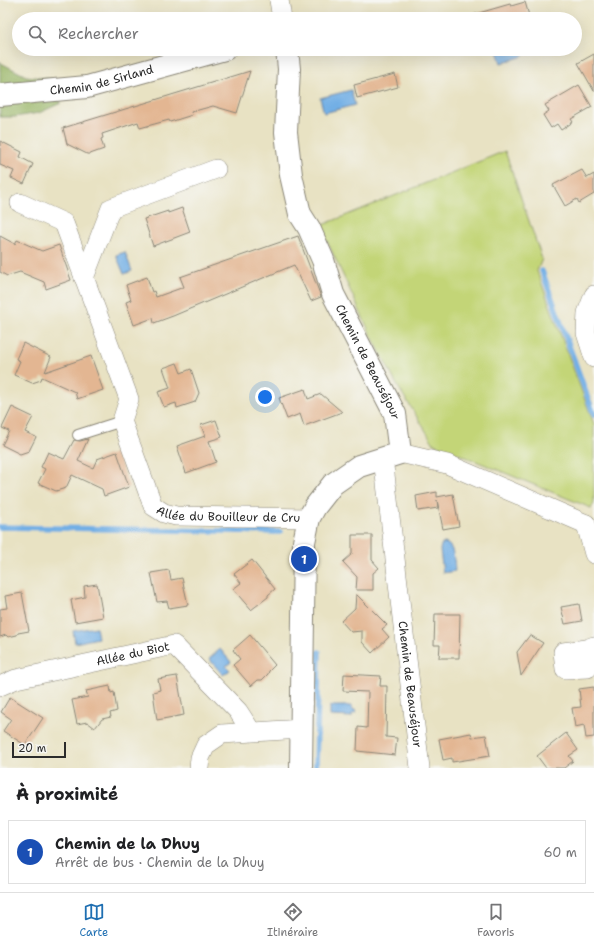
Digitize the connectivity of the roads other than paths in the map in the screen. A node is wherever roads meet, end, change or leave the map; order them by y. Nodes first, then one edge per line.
1 (279, 0) edge
2 (281, 12) edge
3 (200, 56) edge
4 (287, 56) edge
5 (0, 95) edge
6 (216, 169) dead end
7 (20, 203) dead end
8 (84, 278) junction
9 (594, 295) edge
10 (594, 358) edge
11 (122, 421) junction
12 (78, 435) dead end
13 (391, 456) junction
14 (309, 518) junction
15 (590, 523) edge
16 (594, 554) edge
17 (0, 686) edge
18 (302, 729) junction
19 (250, 731) junction
20 (200, 768) edge
21 (301, 768) edge
22 (420, 768) edge

1 - 2 street
3 - 5 street, Chemin de Sirland
4 - 13 street, Chemin de Beauséjour
6 - 8 street
7 - 8 street
8 - 11 street
9 - 10 street
11 - 12 lane
11 - 14 street, Allée du Bouilleur de Cru
13 - 14 street
13 - 15 street
13 - 22 street, Chemin de Beauséjour
14 - 18 street
15 - 16 street
17 - 19 street, Allée du Biot
18 - 19 street
18 - 21 street
19 - 20 street

